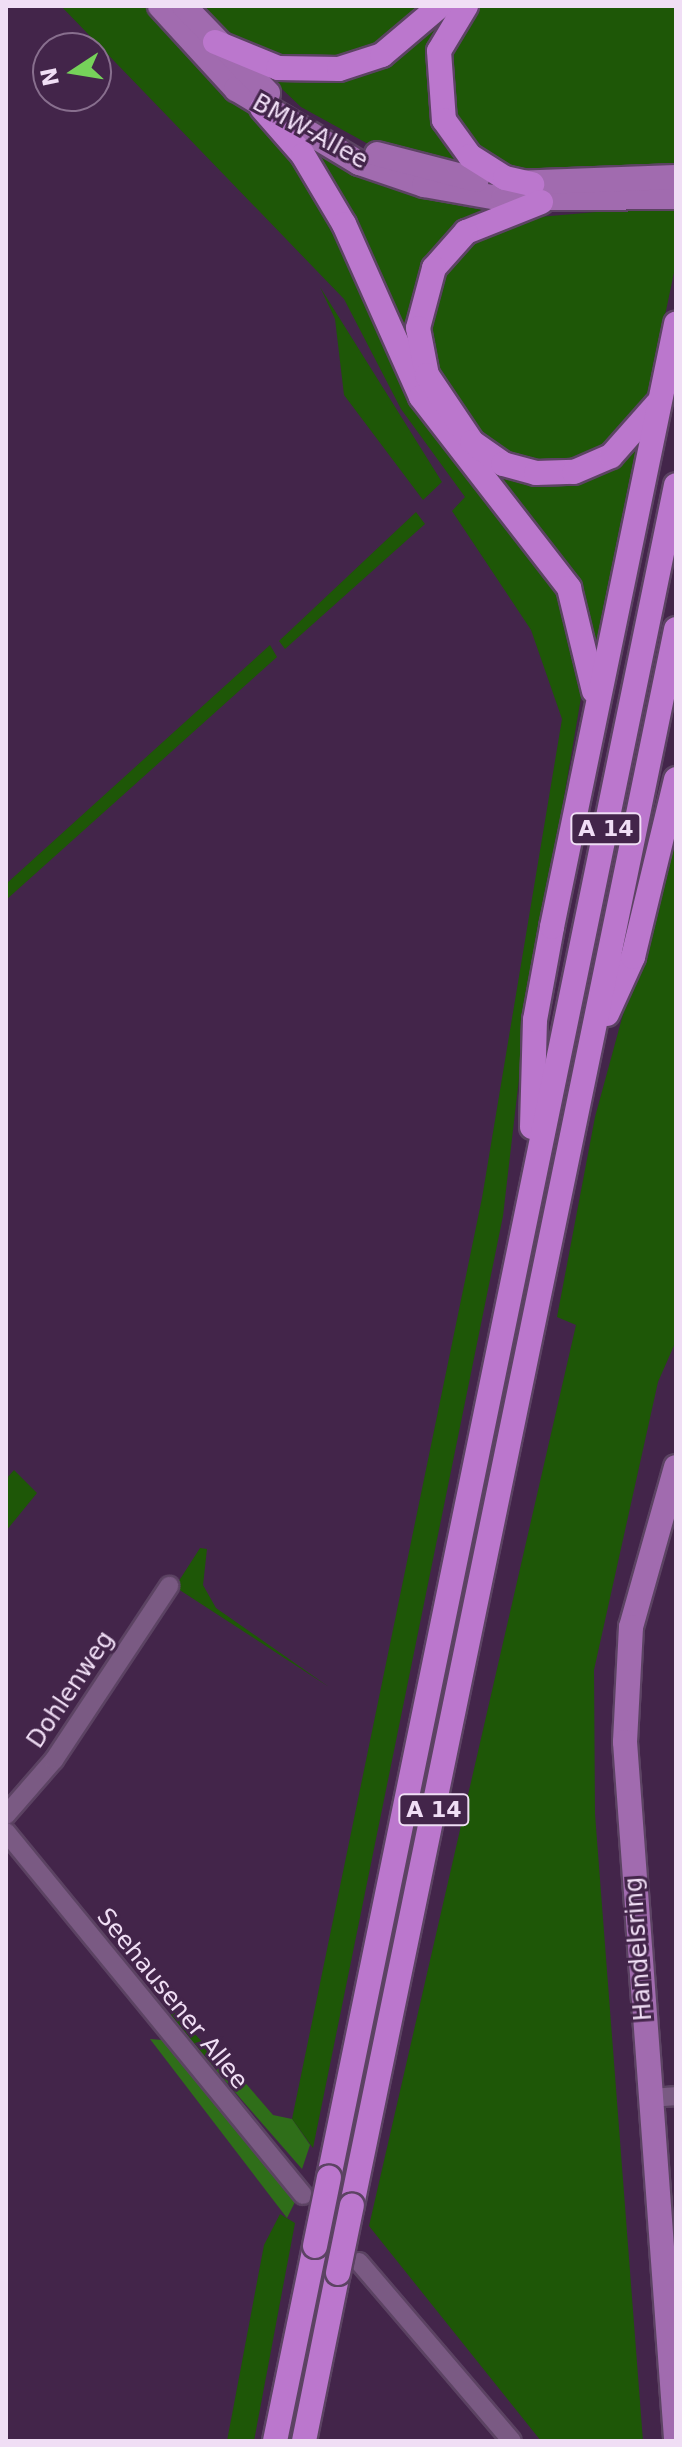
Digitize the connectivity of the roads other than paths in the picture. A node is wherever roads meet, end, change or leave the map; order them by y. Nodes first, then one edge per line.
1 (160, 6) edge
2 (184, 6) edge
3 (440, 6) edge
4 (466, 6) edge
5 (215, 42) junction
6 (262, 108) junction
7 (676, 177) edge
8 (537, 193) junction
9 (676, 197) edge
10 (676, 324) edge
11 (661, 399) junction
12 (676, 485) edge
13 (676, 629) edge
14 (597, 710) junction
15 (676, 779) edge
16 (590, 1053) junction
17 (532, 1173) junction
18 (676, 1467) edge
19 (169, 1586) dead end
20 (6, 1815) edge
21 (7, 1838) edge
22 (676, 2096) edge
23 (650, 2098) junction
24 (303, 2195) dead end
25 (348, 2268) junction
26 (676, 2438) edge
27 (275, 2441) edge
28 (304, 2441) edge
29 (512, 2441) edge

1 - 6 main road, BMW-Allee
2 - 5 main road, BMW-Allee
3 - 5 highway
4 - 8 highway
5 - 8 main road, BMW-Allee
6 - 8 main road, BMW-Allee
6 - 14 highway
7 - 8 main road
8 - 9 main road
8 - 11 highway
10 - 11 highway
11 - 14 highway
12 - 17 highway, A 14
13 - 16 highway, A 14
14 - 17 highway
15 - 16 highway
16 - 25 highway, A 14, bridge
17 - 27 highway, A 14, bridge
18 - 23 main road, Handelsring
19 - 20 street, Dohlenweg
21 - 24 street, Seehausener Allee
22 - 23 street
23 - 26 main road, Handelsring
25 - 28 highway, A 14
25 - 29 street

